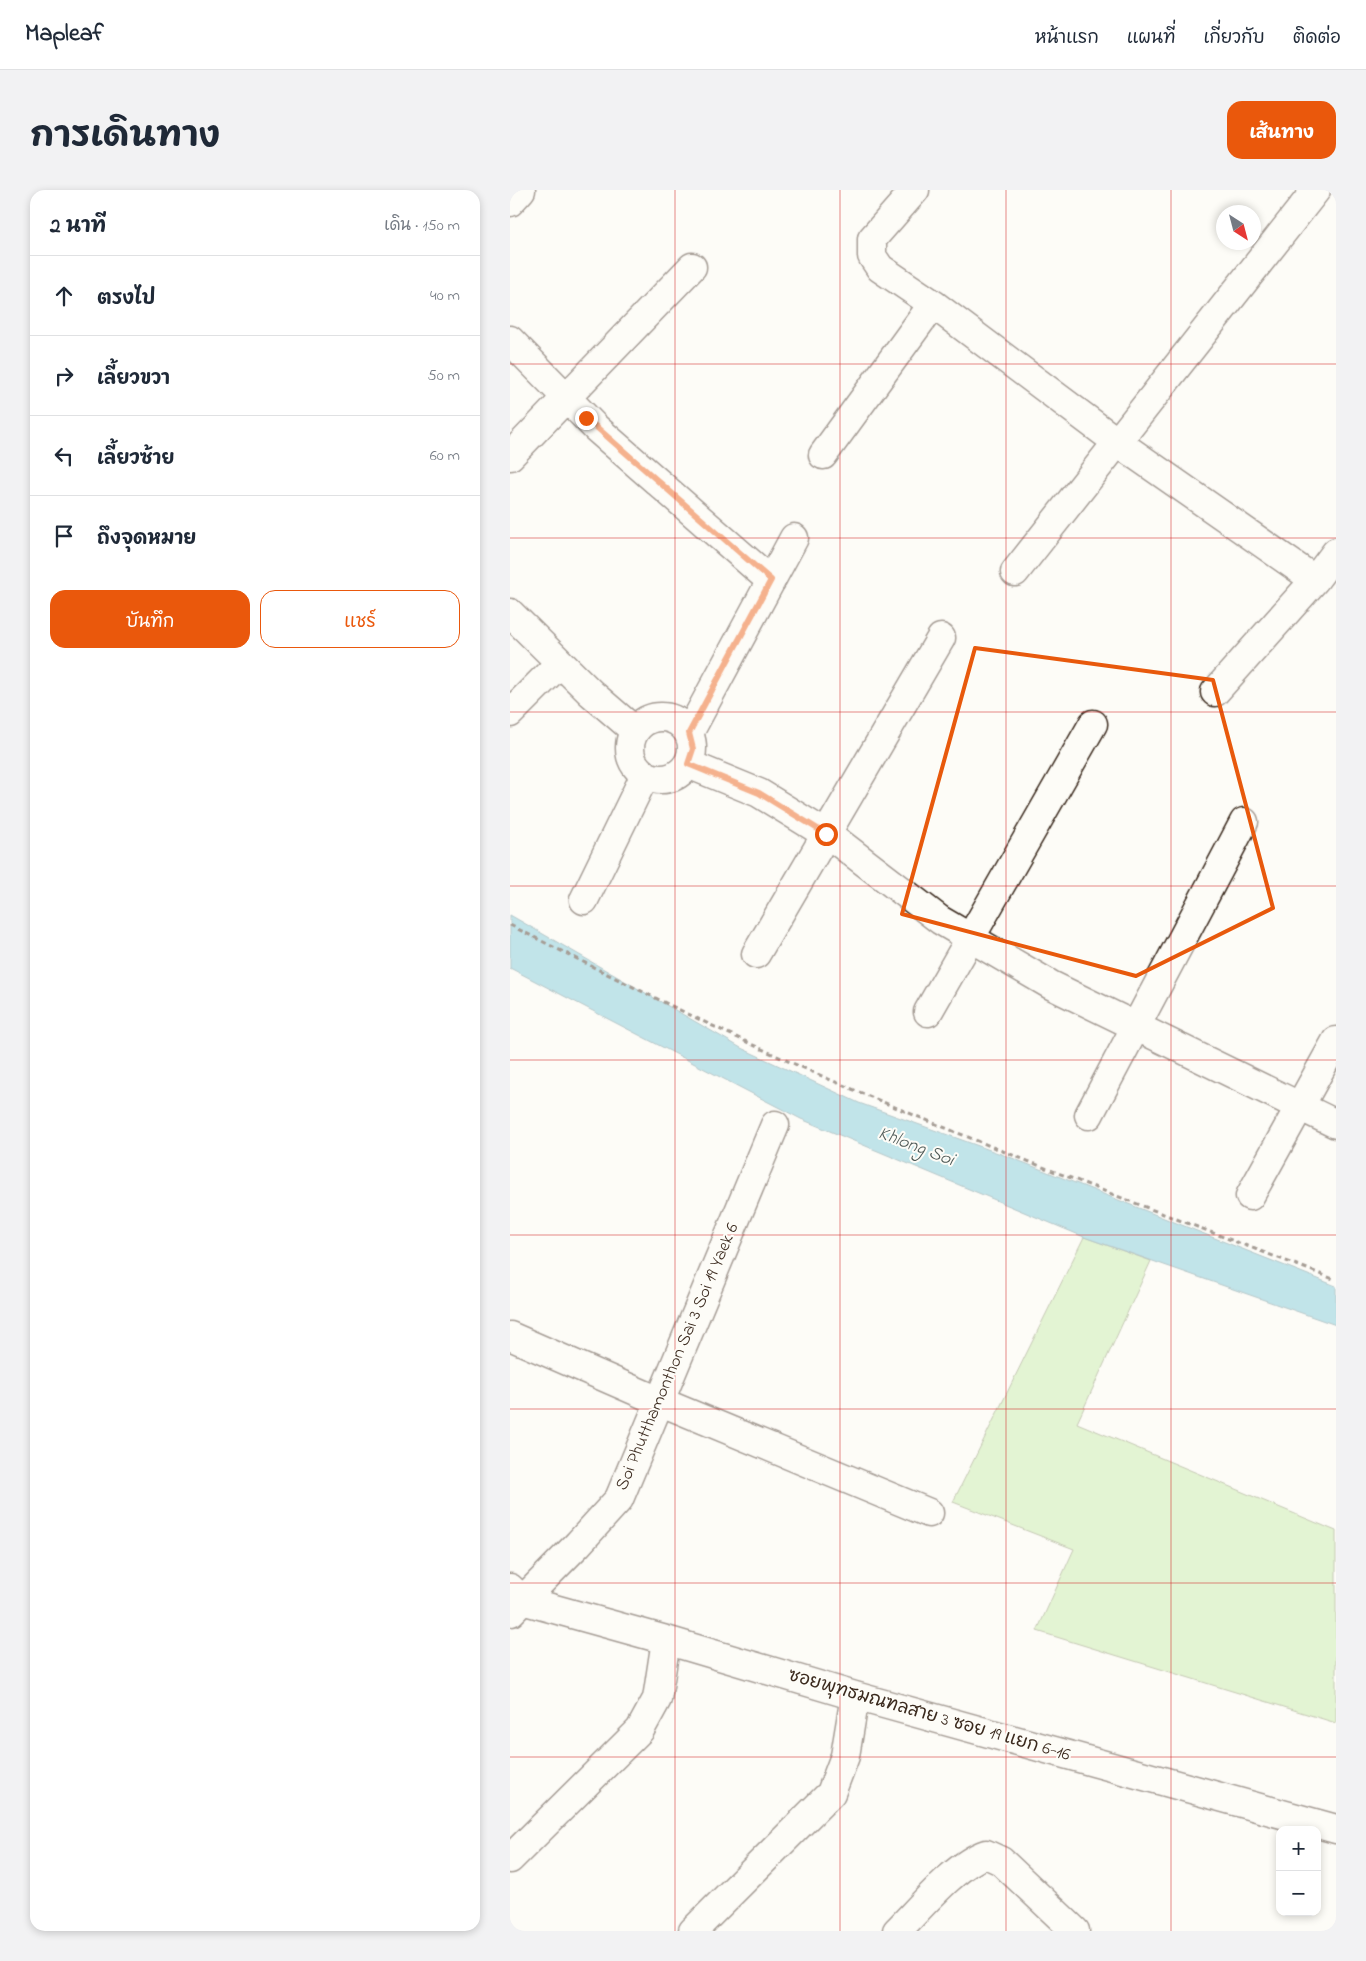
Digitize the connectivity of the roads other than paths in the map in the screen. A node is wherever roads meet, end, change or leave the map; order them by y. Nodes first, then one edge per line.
1 (521, 190) edge
2 (915, 190) edge
3 (1316, 190) edge
4 (510, 202) edge
5 (692, 267) dead end
6 (933, 304) junction
7 (510, 340) edge
8 (566, 397) junction
9 (1117, 442) junction
10 (823, 455) dead end
11 (510, 456) edge
12 (794, 538) dead end
13 (1336, 552) edge
14 (1015, 572) dead end
15 (771, 580) junction
16 (1315, 580) junction
17 (510, 613) edge
18 (941, 638) dead end
19 (560, 663) junction
20 (1215, 692) dead end
21 (510, 713) edge
22 (1093, 724) dead end
23 (635, 731) junction
24 (689, 733) junction
25 (688, 764) junction
26 (645, 775) junction
27 (1244, 822) dead end
28 (826, 834) junction
29 (584, 900) dead end
30 (970, 937) junction
31 (756, 954) dead end
32 (928, 1012) dead end
33 (1136, 1026) junction
34 (1336, 1041) edge
35 (1300, 1106) junction
36 (1088, 1115) dead end
37 (1336, 1124) edge
38 (775, 1125) dead end
39 (1250, 1196) dead end
40 (510, 1336) edge
41 (659, 1401) junction
42 (929, 1513) dead end
43 (514, 1600) edge
44 (666, 1640) junction
45 (855, 1696) junction
46 (1336, 1829) edge
47 (510, 1860) edge
48 (693, 1931) edge
49 (897, 1931) edge
50 (1075, 1931) edge

1 - 4 street
2 - 6 street
3 - 9 street
5 - 8 street
6 - 9 street
6 - 10 street
7 - 8 street
8 - 11 street
8 - 15 street
9 - 14 street
9 - 16 street
12 - 15 street
13 - 16 street
15 - 24 street
16 - 20 street
17 - 19 street
18 - 28 street
19 - 21 street
19 - 23 street
22 - 30 street
23 - 24 street
23 - 26 street
24 - 25 street
25 - 26 street
25 - 28 street
26 - 29 street
27 - 33 street
28 - 30 street
28 - 31 street
30 - 32 street
30 - 33 street
33 - 35 street
33 - 36 street
34 - 35 street
35 - 37 street
35 - 39 street
38 - 41 street, Soi Phutthamonthon Sai 3 Soi 19 Yaek 6
40 - 41 street
41 - 42 street
41 - 43 street, Soi Phutthamonthon Sai 3 Soi 19 Yaek 6
43 - 44 street, ซอยพุทธมณฑลสาย 3 ซอย 19 แยก 6-16
44 - 45 street, ซอยพุทธมณฑลสาย 3 ซอย 19 แยก 6-16
44 - 47 street
45 - 46 street, ซอยพุทธมณฑลสาย 3 ซอย 19 แยก 6-16
45 - 48 street
49 - 50 street

